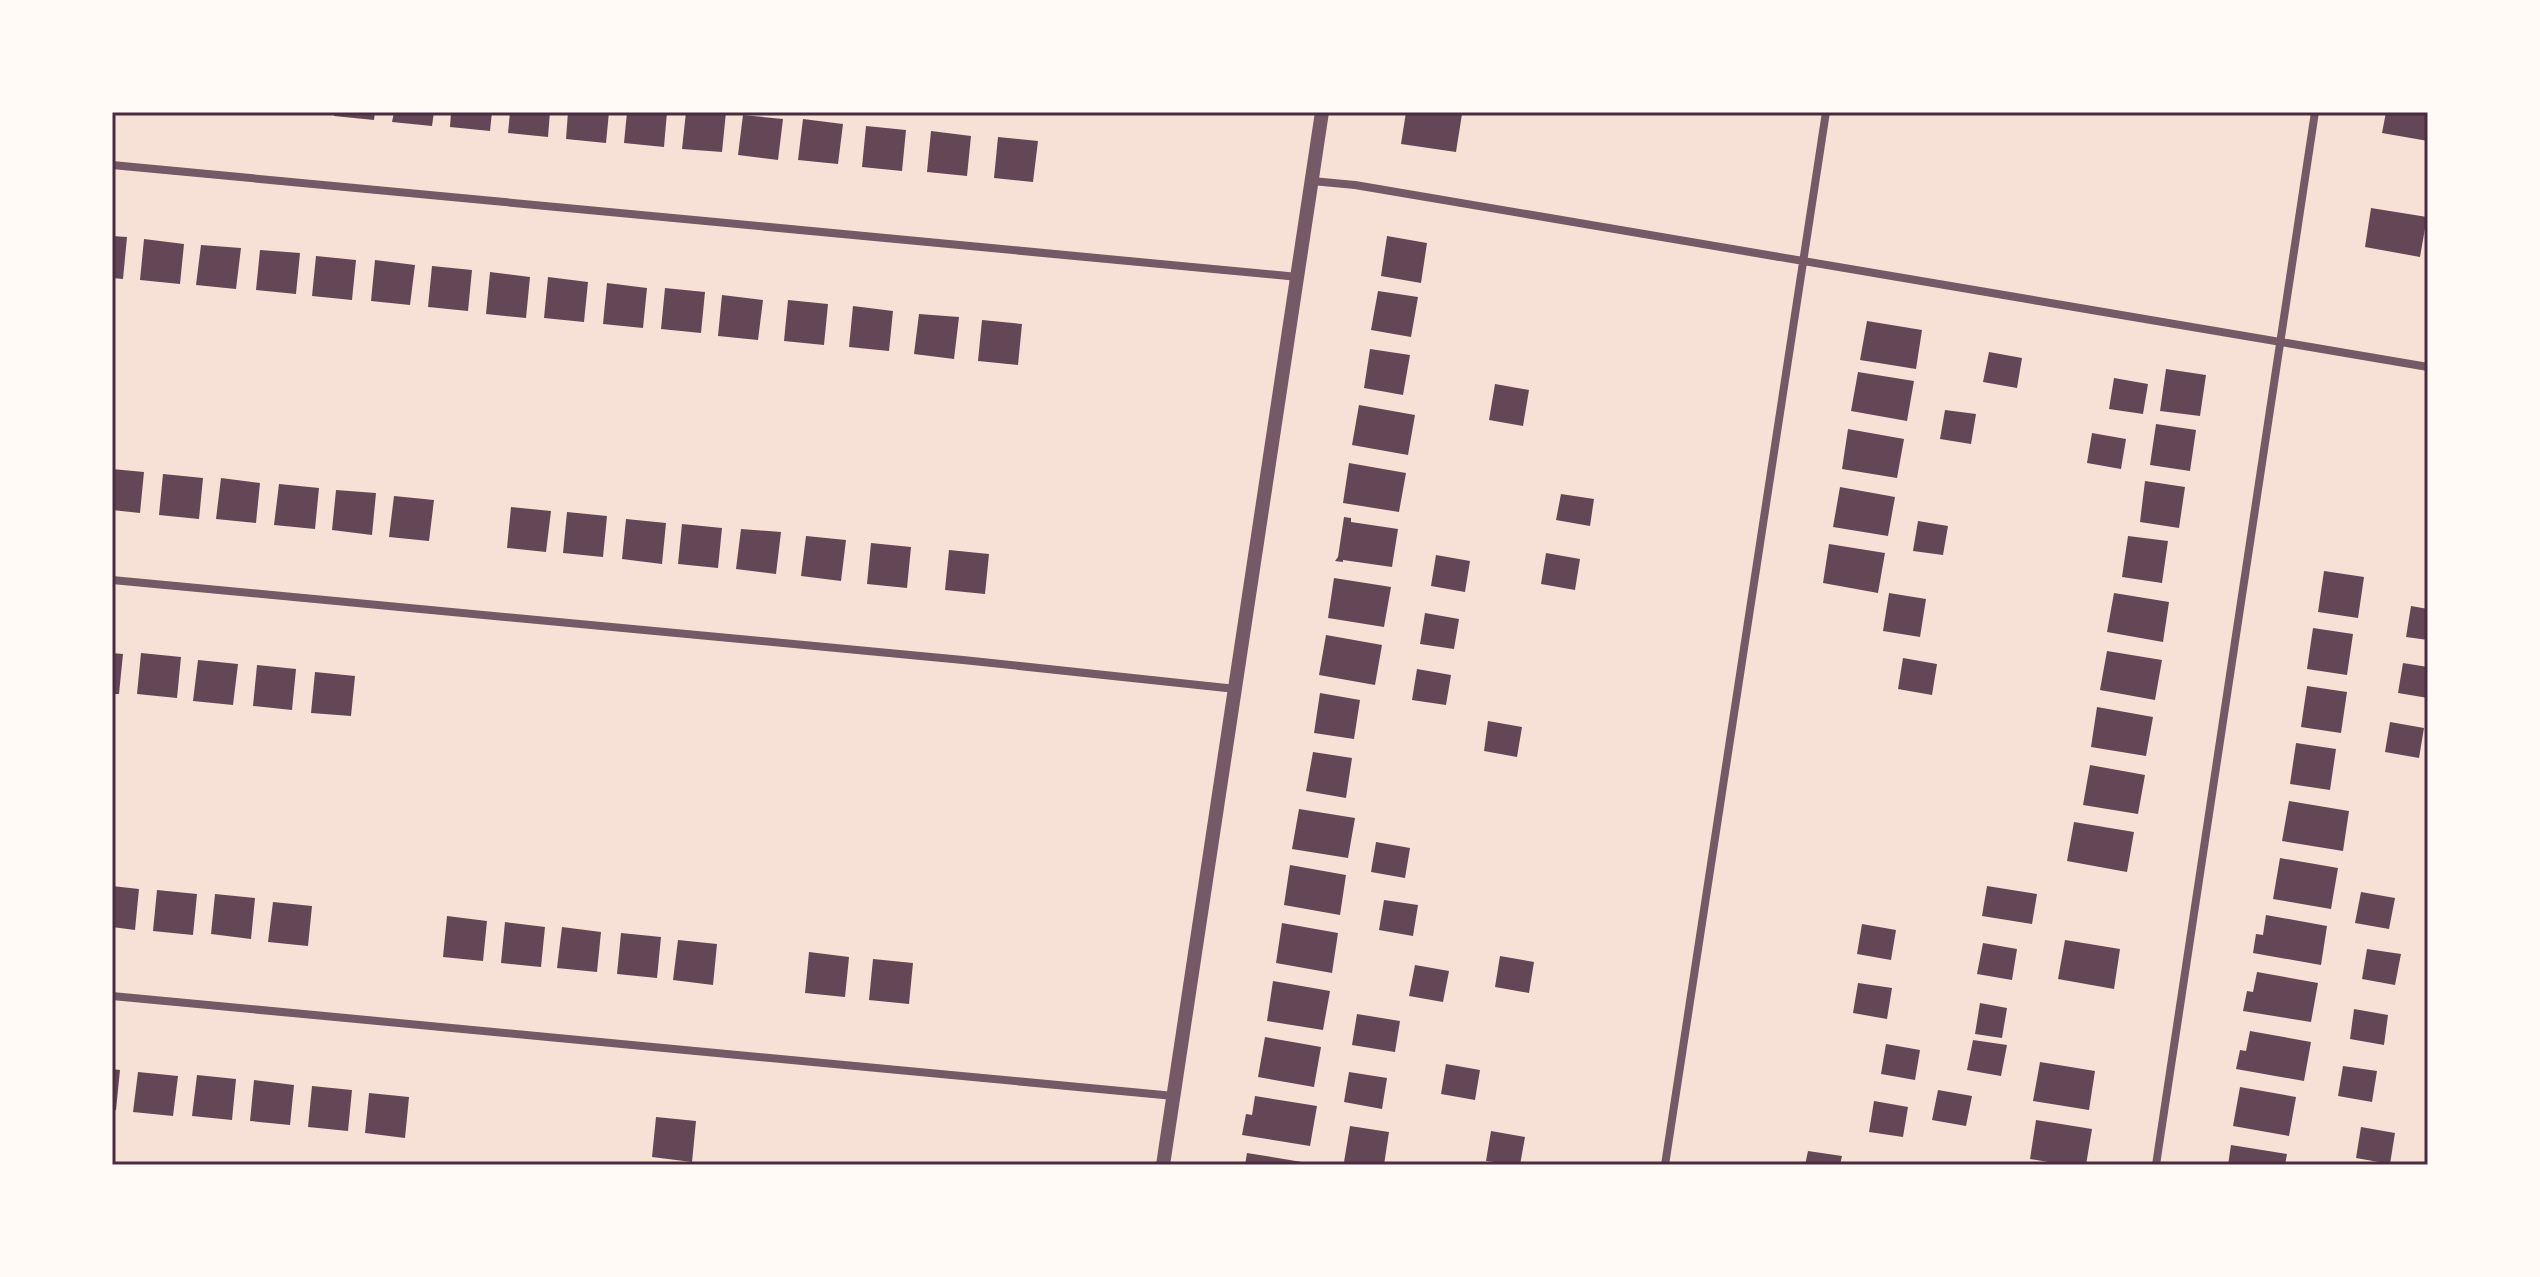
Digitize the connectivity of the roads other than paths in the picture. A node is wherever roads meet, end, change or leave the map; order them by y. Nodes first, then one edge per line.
1 (1322, 112) edge
2 (1826, 112) edge
3 (2315, 112) edge
4 (112, 165) edge
5 (1312, 181) junction
6 (1804, 260) junction
7 (1298, 277) junction
8 (2281, 342) junction
9 (2428, 367) edge
10 (112, 580) edge
11 (1236, 689) junction
12 (112, 996) edge
13 (1174, 1096) junction
14 (1163, 1165) edge
15 (1665, 1165) edge
16 (2156, 1165) edge

1 - 5 street
2 - 6 street
3 - 8 street
4 - 7 street
5 - 6 street
5 - 7 street
6 - 8 street
6 - 15 street
7 - 11 street
8 - 9 street
8 - 16 street
10 - 11 street
11 - 13 street
12 - 13 street
13 - 14 street

